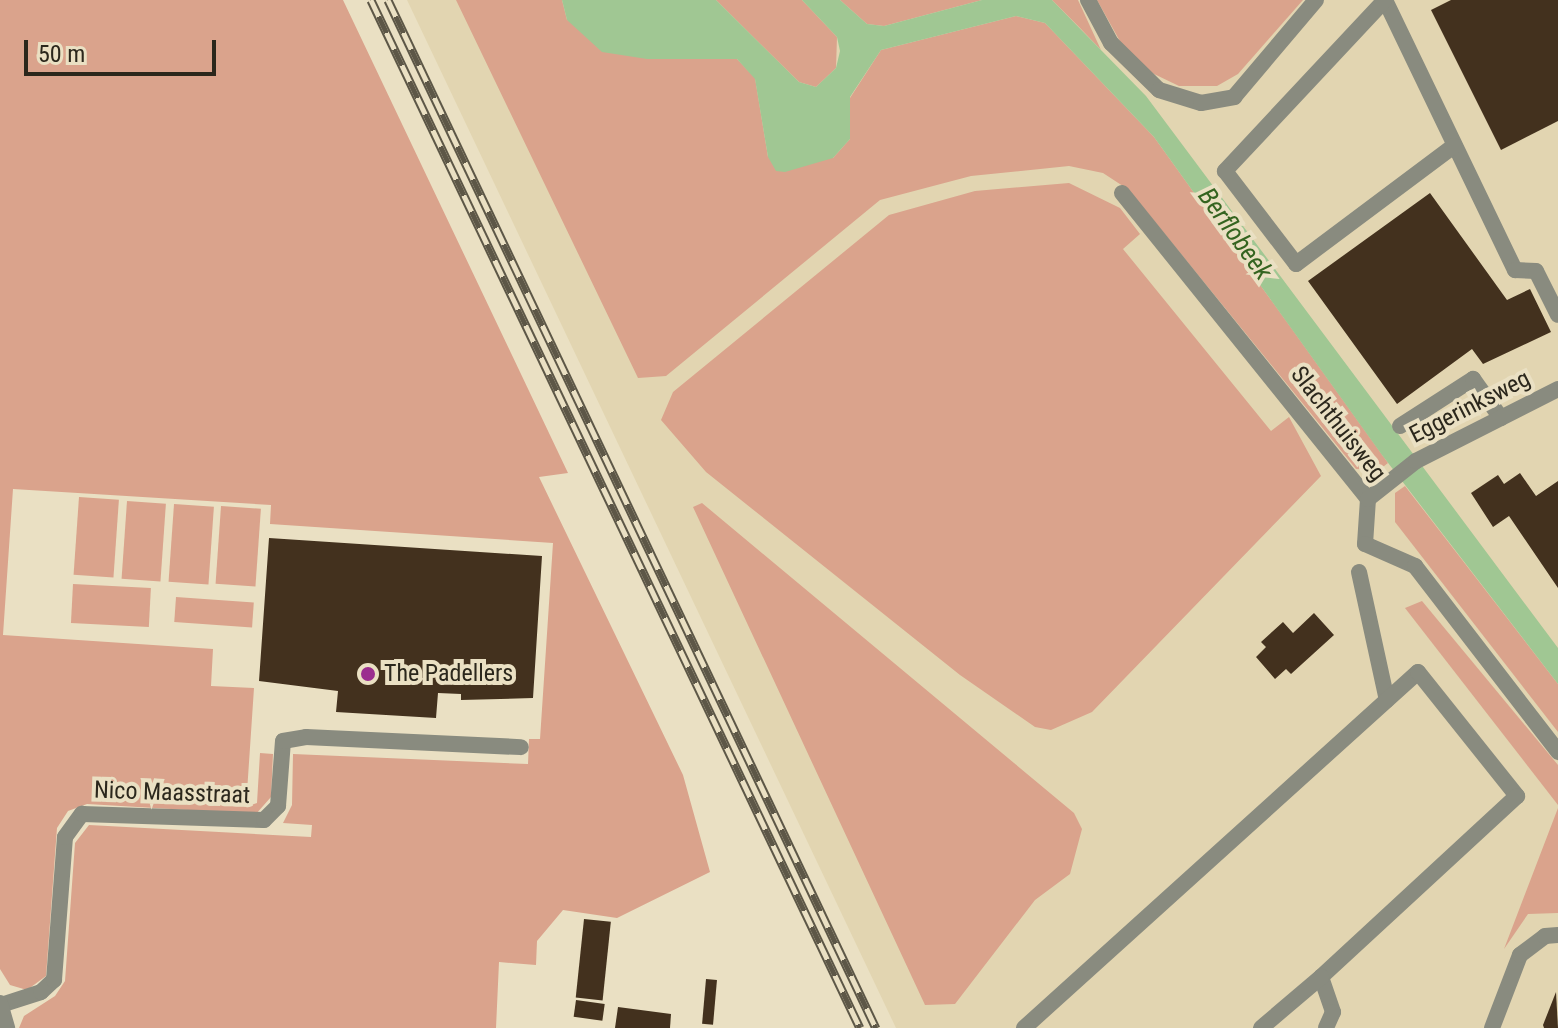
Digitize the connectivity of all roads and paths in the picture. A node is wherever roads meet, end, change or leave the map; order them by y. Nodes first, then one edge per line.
1 (1088, 0) edge
2 (1316, 0) edge
3 (1384, 0) edge
4 (1454, 146) junction
5 (1122, 193) dead end
6 (1558, 315) edge
7 (1558, 389) edge
8 (1501, 418) junction
9 (1400, 426) dead end
10 (1368, 499) junction
11 (1359, 572) dead end
12 (1387, 700) junction
13 (521, 747) dead end
14 (1558, 752) edge
15 (1558, 935) edge
16 (1321, 977) junction
17 (0, 1004) edge
18 (7, 1028) edge
19 (1024, 1028) edge
20 (1261, 1028) edge
21 (1326, 1028) edge
22 (1492, 1028) edge

1 - 2 street
3 - 4 street
3 - 4 street
4 - 6 street
5 - 10 street, Slachthuisweg
7 - 8 street, Eggerinksweg
8 - 9 street
8 - 10 street, Eggerinksweg
10 - 14 street, Slachthuisweg
11 - 12 street
12 - 16 street
12 - 19 street
13 - 17 street, Nico Maasstraat
15 - 22 street
16 - 20 street
16 - 21 street
17 - 18 street, Nico Maasstraat

